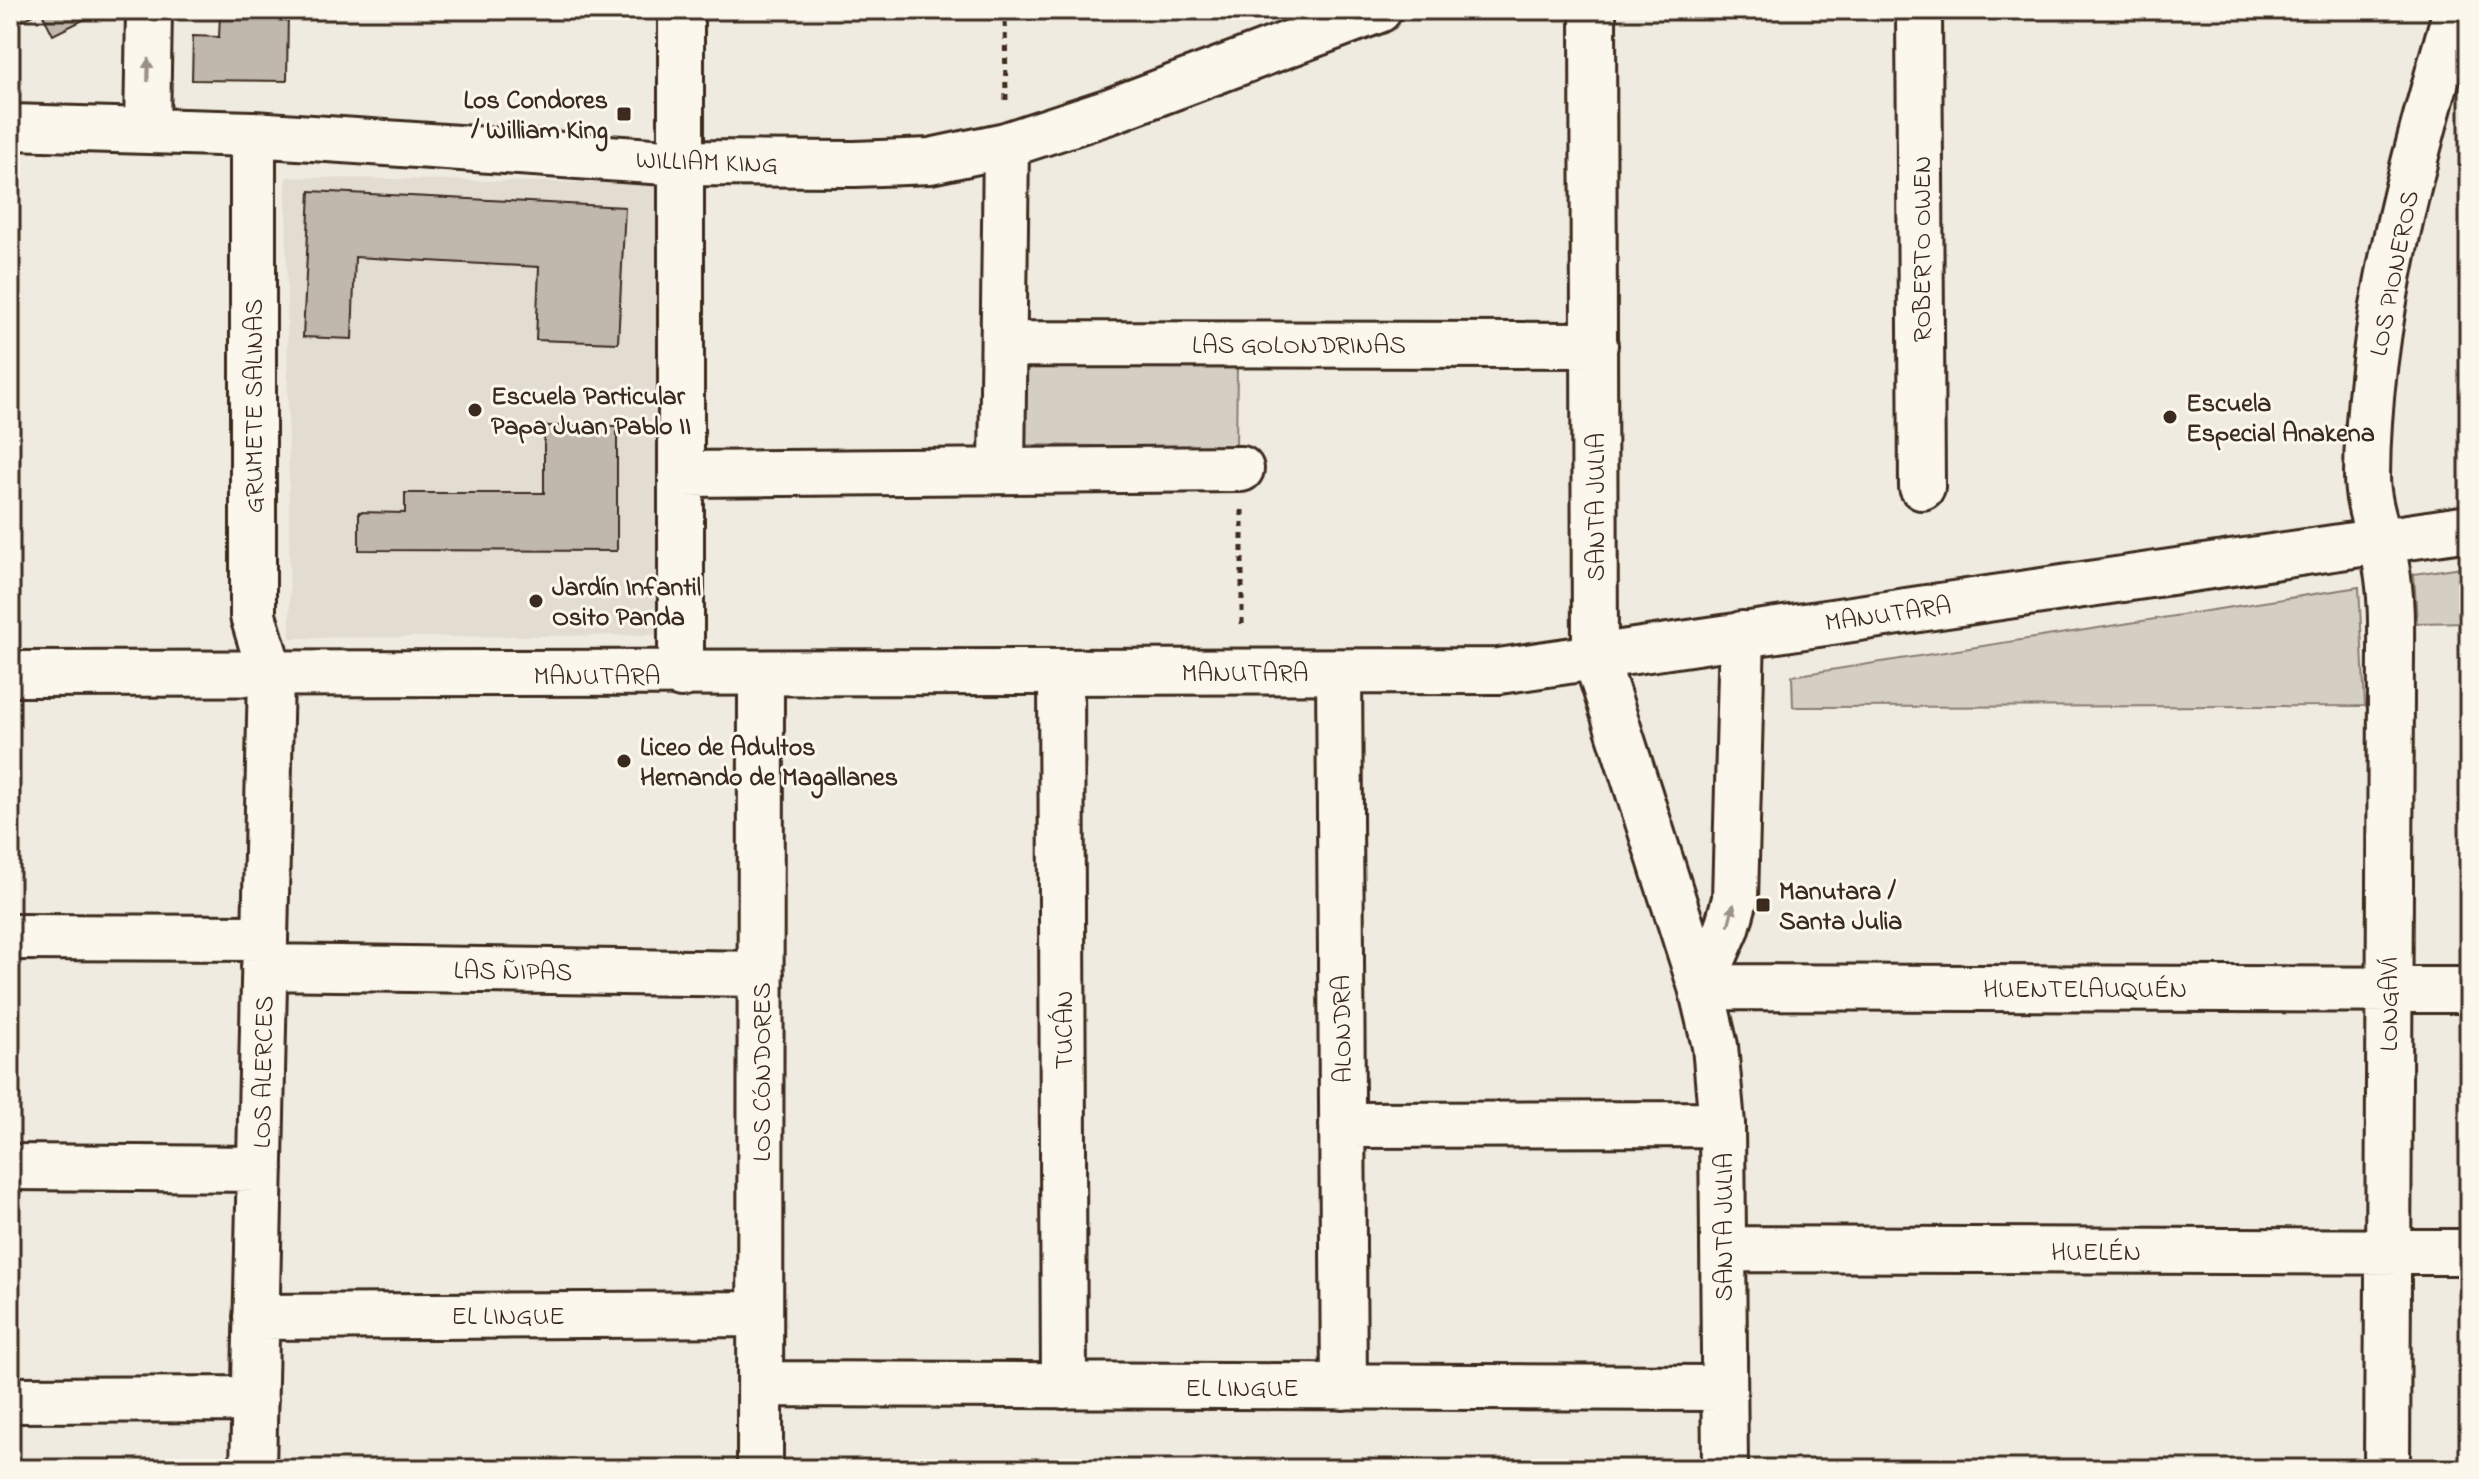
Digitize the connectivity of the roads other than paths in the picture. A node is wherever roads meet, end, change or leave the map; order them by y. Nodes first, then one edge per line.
1 (149, 10) edge
2 (681, 10) edge
3 (1379, 10) edge
4 (1593, 10) edge
5 (1919, 10) edge
6 (2456, 10) edge
7 (10, 127) edge
8 (147, 130) junction
9 (253, 134) junction
10 (1006, 145) junction
11 (681, 163) junction
12 (1004, 344) junction
13 (1595, 345) junction
14 (1241, 469) road end
15 (1002, 471) junction
16 (681, 474) junction
17 (1922, 487) dead end
18 (2469, 528) edge
19 (2380, 540) junction
20 (1742, 634) junction
21 (1595, 656) junction
22 (1339, 672) junction
23 (1061, 673) junction
24 (10, 674) edge
25 (761, 674) junction
26 (271, 675) junction
27 (681, 675) junction
28 (10, 937) edge
29 (265, 952) junction
30 (761, 974) junction
31 (1701, 987) junction
32 (2388, 989) junction
33 (2469, 990) edge
34 (1722, 1124) junction
35 (1342, 1125) junction
36 (10, 1167) edge
37 (260, 1169) junction
38 (1723, 1249) junction
39 (2388, 1252) junction
40 (2469, 1252) edge
41 (760, 1314) junction
42 (256, 1317) junction
43 (760, 1384) junction
44 (1064, 1386) junction
45 (1344, 1387) junction
46 (1724, 1388) junction
47 (255, 1399) junction
48 (10, 1400) edge
49 (253, 1469) edge
50 (760, 1469) edge
51 (1725, 1469) edge
52 (2387, 1469) edge

8 -> 1 street
2 - 11 street
3 - 10 street, WILLIAM KING
4 - 13 street, SANTA JULIA
5 - 17 street, ROBERTO OWEN
6 - 19 street, LOS PIONEROS
7 - 8 street, WILLIAM KING
8 - 9 street, WILLIAM KING
9 - 11 street, WILLIAM KING
9 - 26 street, GRUMETE SALINAS
10 - 11 street, WILLIAM KING
10 - 12 street
11 - 16 street
12 - 13 street, LAS GOLONDRINAS
12 - 15 street
13 - 21 street, SANTA JULIA
14 - 15 street
15 - 16 street
16 - 27 street
18 - 19 street, MANUTARA
19 - 20 street, MANUTARA
19 - 32 street, LONGAVÍ
20 - 21 street, MANUTARA
31 -> 20 street
21 - 22 street, MANUTARA
21 - 31 street, SANTA JULIA
22 - 23 street, MANUTARA
22 - 35 street, ALONDRA
23 - 25 street, MANUTARA
23 - 44 street, TUCÁN
24 - 26 street, MANUTARA
25 - 27 street, MANUTARA
25 - 30 street, LOS CÓNDORES
26 - 27 street, MANUTARA
26 - 29 street, LOS ALERCES
28 - 29 street, LAS ÑIPAS
29 - 30 street, LAS ÑIPAS
29 - 37 street, LOS ALERCES
30 - 41 street, LOS CÓNDORES
31 - 32 street, HUENTELAUQUÉN
31 - 34 street, SANTA JULIA
32 - 33 street, HUENTELAUQUÉN
32 - 39 street, LONGAVÍ
34 - 35 street
34 - 38 street, SANTA JULIA
35 - 45 street, ALONDRA
36 - 37 street
37 - 42 street, LOS ALERCES
38 - 39 street, HUELÉN
38 - 46 street, SANTA JULIA
39 - 40 street, HUELÉN
39 - 52 street, LONGAVÍ
41 - 42 street, EL LINGUE
41 - 43 street, LOS CÓNDORES
42 - 47 street, LOS ALERCES
43 - 44 street, EL LINGUE
43 - 50 street, LOS CÓNDORES
44 - 45 street, EL LINGUE
45 - 46 street, EL LINGUE
46 - 51 street, SANTA JULIA
47 - 48 street
47 - 49 street, LOS ALERCES

